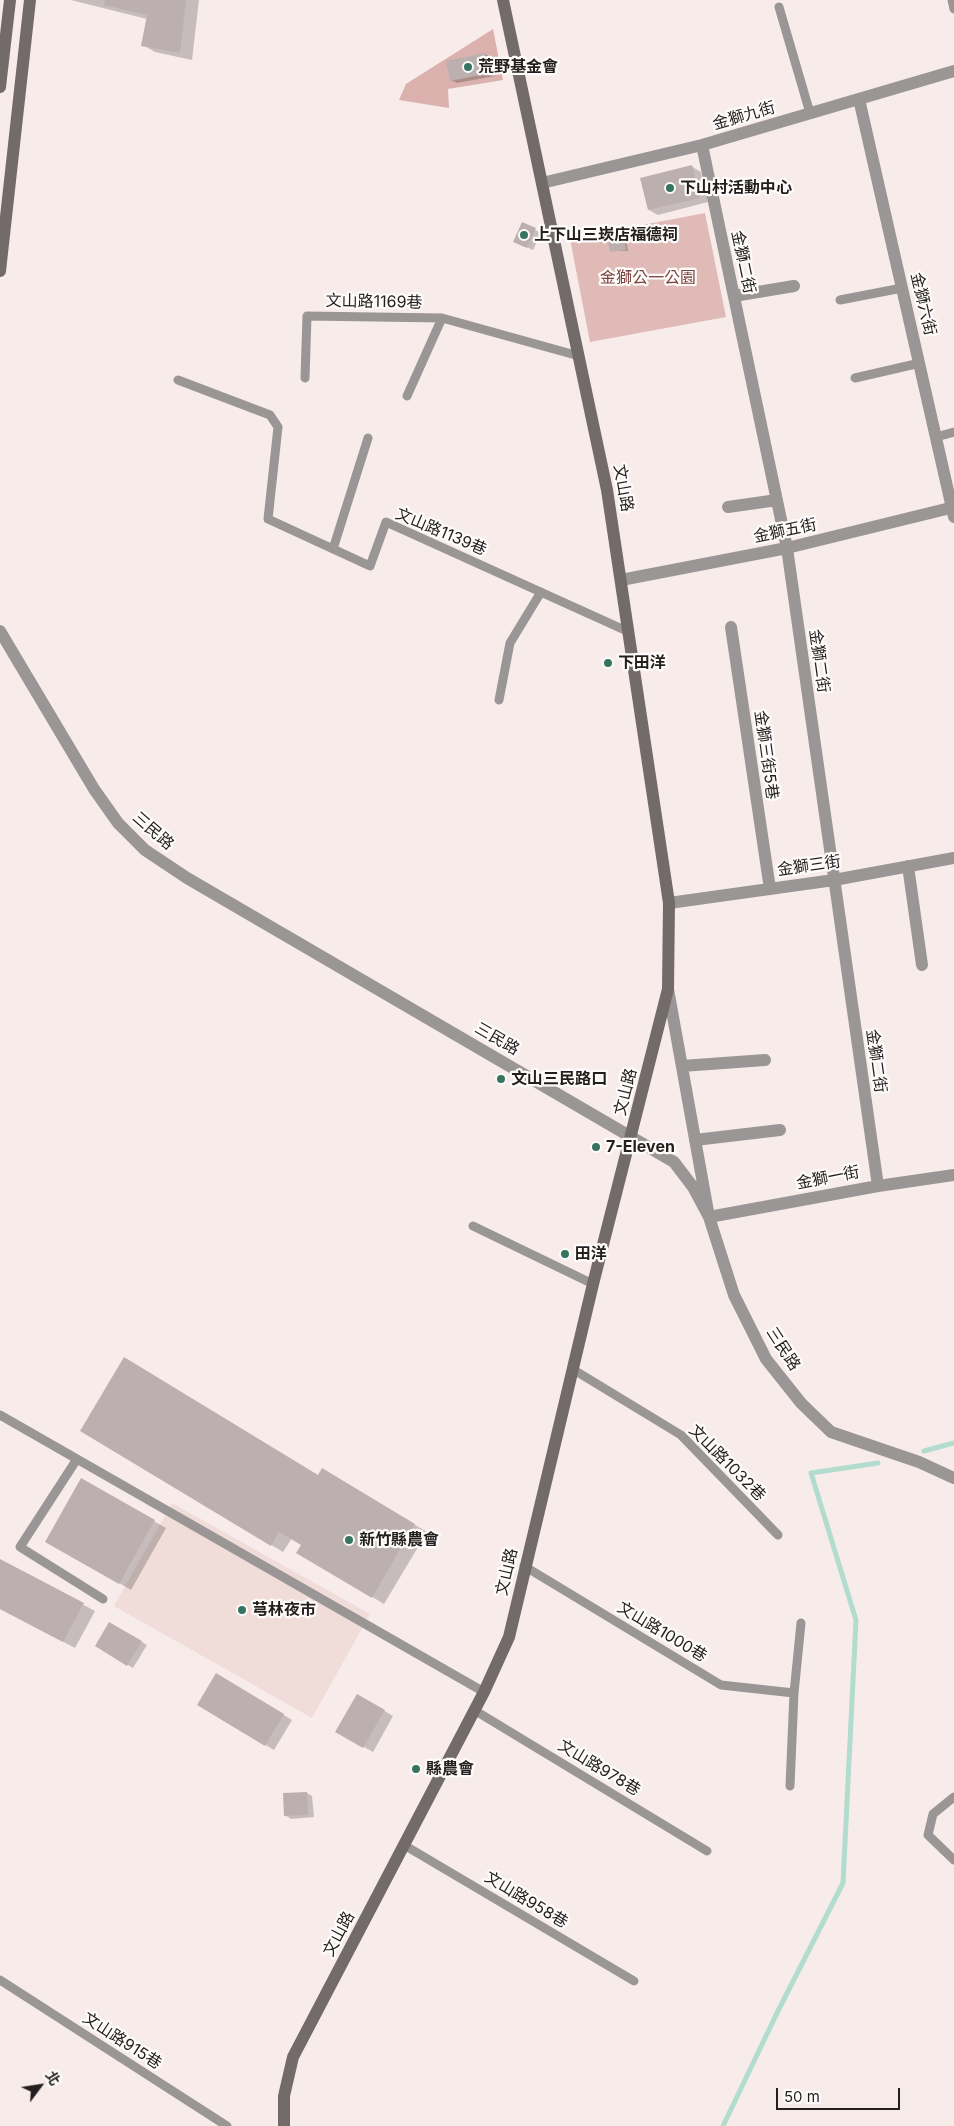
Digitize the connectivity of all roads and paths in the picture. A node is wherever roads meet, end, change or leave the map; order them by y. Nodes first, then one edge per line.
1 (10, 0) edge
2 (30, 0) edge
3 (503, 0) edge
4 (952, 0) edge
5 (778, 7) dead end
6 (954, 9) edge
7 (954, 71) edge
8 (0, 87) edge
9 (859, 99) junction
10 (810, 113) junction
11 (702, 145) junction
12 (542, 183) junction
13 (0, 271) edge
14 (794, 286) dead end
15 (902, 288) junction
16 (734, 296) junction
17 (840, 300) dead end
18 (442, 318) junction
19 (579, 356) junction
20 (920, 363) junction
21 (305, 378) dead end
22 (855, 378) dead end
23 (178, 380) dead end
24 (407, 396) dead end
25 (954, 432) edge
26 (936, 437) junction
27 (368, 438) dead end
28 (777, 500) junction
29 (728, 507) dead end
30 (953, 511) edge
31 (787, 548) junction
32 (334, 549) junction
33 (621, 580) junction
34 (541, 592) junction
35 (731, 627) dead end
36 (0, 631) edge
37 (629, 632) junction
38 (499, 700) dead end
39 (954, 858) edge
40 (908, 866) junction
41 (834, 880) junction
42 (770, 889) junction
43 (669, 903) junction
44 (922, 965) dead end
45 (668, 989) junction
46 (764, 1060) dead end
47 (682, 1066) junction
48 (780, 1130) dead end
49 (632, 1137) junction
50 (695, 1140) junction
51 (954, 1175) edge
52 (878, 1186) junction
53 (709, 1218) junction
54 (474, 1226) dead end
55 (593, 1284) junction
56 (574, 1370) junction
57 (0, 1415) edge
58 (77, 1459) junction
59 (954, 1478) edge
60 (778, 1535) dead end
61 (524, 1566) junction
62 (103, 1598) dead end
63 (801, 1623) dead end
64 (484, 1692) junction
65 (794, 1693) junction
66 (474, 1710) junction
67 (790, 1786) dead end
68 (954, 1797) edge
69 (404, 1845) junction
70 (708, 1851) dead end
71 (954, 1860) edge
72 (0, 1980) edge
73 (634, 1981) dead end
74 (228, 2126) edge
75 (284, 2126) edge

1 - 8 main road
2 - 13 main road
3 - 12 main road, 文山路
4 - 6 lane
5 - 10 lane
7 - 9 street, 金獅九街
9 - 10 street, 金獅九街
9 - 15 street, 金獅六街
10 - 11 street, 金獅九街
11 - 12 street, 金獅九街
11 - 16 street, 金獅二街
12 - 19 main road, 文山路
14 - 16 street
15 - 17 lane
15 - 20 street, 金獅六街
16 - 28 street, 金獅二街
18 - 19 lane, 文山路1169巷
18 - 21 lane, 文山路1169巷
18 - 24 lane, 文山路1169巷
19 - 33 main road, 文山路
20 - 22 lane
20 - 26 street, 金獅六街
23 - 32 lane, 文山路1139巷
25 - 26 lane
26 - 30 street, 金獅六街
27 - 32 lane
28 - 29 street
28 - 31 street, 金獅二街
30 - 31 street, 金獅五街
31 - 33 street, 金獅五街
31 - 41 street, 金獅二街
32 - 34 lane, 文山路1139巷
33 - 37 main road, 文山路
34 - 37 lane, 文山路1139巷
34 - 38 lane
35 - 42 street, 金獅三街5巷
36 - 49 street, 三民路
37 - 43 main road, 文山路
39 - 40 street, 金獅三街
40 - 41 street, 金獅三街
40 - 44 street
41 - 42 street, 金獅三街
41 - 52 street, 金獅二街
42 - 43 street, 金獅三街
43 - 45 main road, 文山路
45 - 47 street, 文山路
45 - 49 main road, 文山路
46 - 47 street
47 - 50 street, 文山路
48 - 50 street
49 - 53 street, 三民路
49 - 55 main road, 文山路
50 - 53 street, 文山路
51 - 52 street, 金獅一街
52 - 53 street, 金獅一街
53 - 59 street, 三民路
54 - 55 lane
55 - 56 main road, 文山路
56 - 60 lane, 文山路1032巷
56 - 61 main road, 文山路
57 - 58 lane
58 - 62 lane
58 - 64 lane
61 - 64 main road, 文山路
61 - 65 lane, 文山路1000巷
63 - 65 lane
64 - 66 main road, 文山路
65 - 67 lane
66 - 69 main road, 文山路
66 - 70 lane, 文山路978巷
68 - 71 lane
69 - 73 lane, 文山路958巷
69 - 75 main road, 文山路
72 - 74 lane, 文山路915巷

